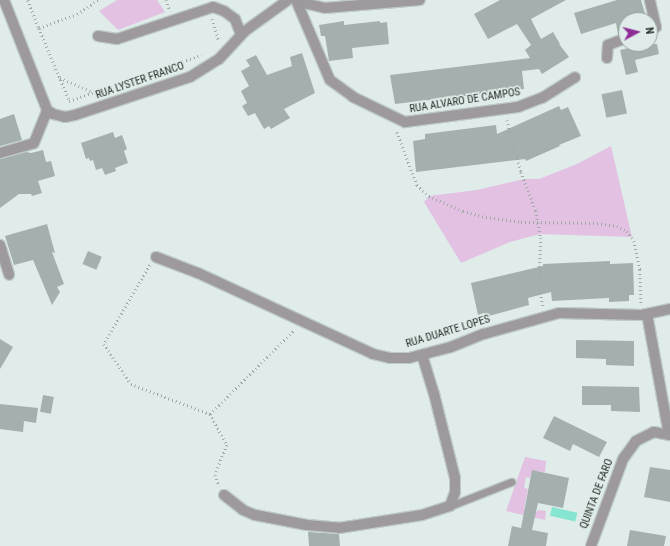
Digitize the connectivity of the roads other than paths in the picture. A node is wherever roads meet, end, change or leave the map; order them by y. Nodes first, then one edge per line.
1 (4, 0) edge
2 (222, 0) edge
3 (288, 0) edge
4 (296, 0) edge
5 (301, 0) edge
6 (420, 0) edge
7 (650, 0) edge
8 (224, 11) junction
9 (653, 12) edge
10 (241, 35) junction
11 (98, 36) dead end
12 (618, 41) edge
13 (607, 58) dead end
14 (575, 77) dead end
15 (47, 110) junction
16 (0, 153) edge
17 (0, 244) edge
18 (156, 257) road end
19 (9, 275) dead end
20 (670, 309) edge
21 (645, 314) junction
22 (422, 355) junction
23 (670, 435) edge
24 (511, 482) dead end
25 (224, 495) dead end
26 (450, 506) junction
27 (591, 546) edge

1 - 15 street
2 - 8 street
3 - 10 street, RUA LYSTER FRANCO
4 - 14 street, RUA ALVARO DE CAMPOS
5 - 6 street
7 - 9 street
8 - 10 street
8 - 11 street
10 - 15 street, RUA LYSTER FRANCO
12 - 13 street
15 - 16 street
17 - 19 street
18 - 22 street, RUA DUARTE LOPES
20 - 21 street, RUA DUARTE LOPES
21 - 22 street, RUA DUARTE LOPES
21 - 23 street
22 - 26 street
23 - 27 street, QUINTA DE FARO
24 - 26 lane
25 - 26 street

